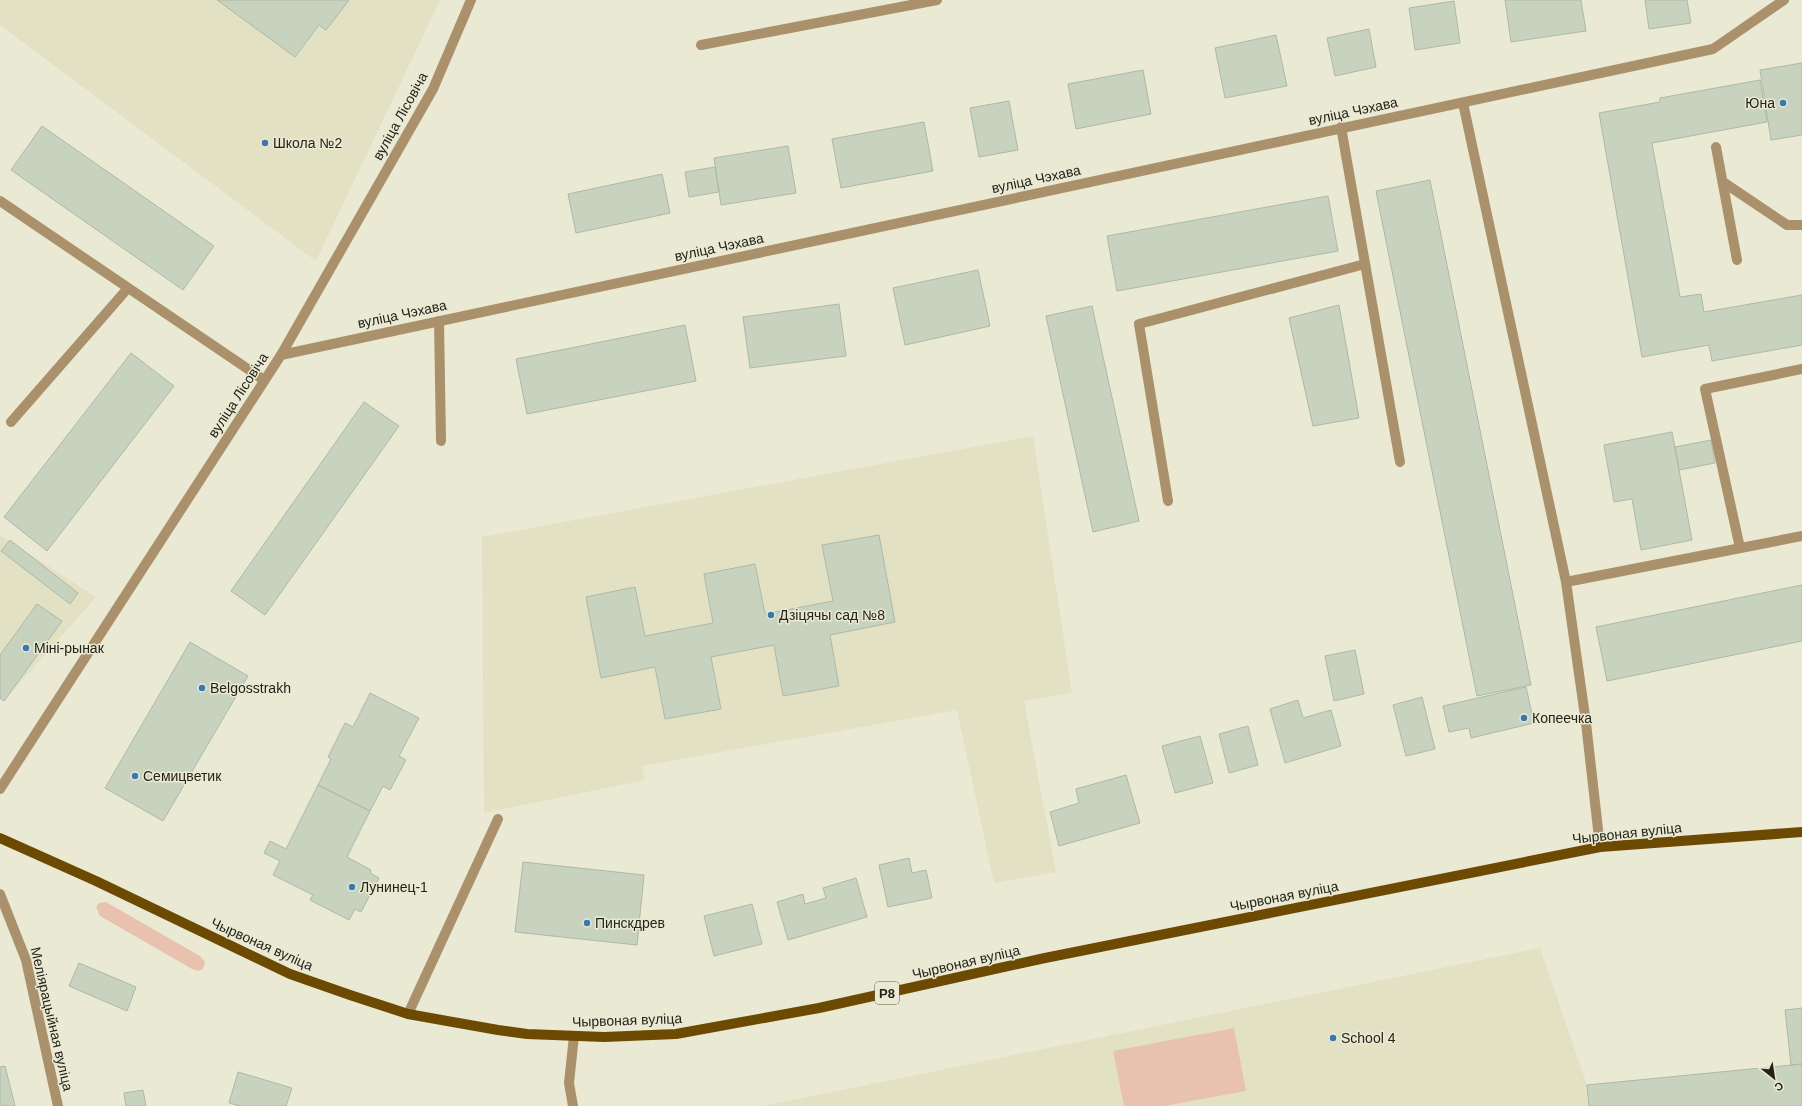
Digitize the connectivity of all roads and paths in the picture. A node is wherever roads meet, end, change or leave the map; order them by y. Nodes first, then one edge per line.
1 (471, 0) edge
2 (937, 0) edge
3 (1784, 0) edge
4 (903, 3) edge
5 (701, 45) dead end
6 (1463, 103) junction
7 (1342, 128) junction
8 (1716, 147) dead end
9 (1723, 182) junction
10 (0, 201) edge
11 (1802, 225) edge
12 (1737, 260) dead end
13 (1365, 264) junction
14 (128, 288) junction
15 (439, 321) junction
16 (280, 355) junction
17 (1802, 369) edge
18 (264, 380) junction
19 (11, 422) dead end
20 (441, 441) dead end
21 (1400, 462) dead end
22 (1168, 501) dead end
23 (1802, 536) edge
24 (1740, 548) junction
25 (1566, 582) junction
26 (0, 789) edge
27 (498, 820) dead end
28 (1802, 832) edge
29 (0, 838) edge
30 (1600, 847) junction
31 (0, 894) edge
32 (408, 1014) junction
33 (574, 1036) junction
34 (58, 1106) edge
35 (573, 1106) edge

1 - 16 street, вуліца Лісовіча
2 - 4 street
3 - 6 street, вуліца Чэхава
4 - 5 street
6 - 7 street, вуліца Чэхава
6 - 25 street
7 - 13 street
7 - 15 street, вуліца Чэхава
8 - 9 street
9 - 11 street
9 - 12 street
10 - 14 street
13 - 21 street
13 - 22 street
14 - 18 street
14 - 19 street
15 - 16 street, вуліца Чэхава
15 - 20 street
16 - 18 street, вуліца Лісовіча
17 - 24 street
18 - 26 street, вуліца Лісовіча
23 - 24 street
24 - 25 street
25 - 30 street
27 - 32 street
28 - 30 main road, Чырвоная вуліца / Р8
29 - 32 main road, Чырвоная вуліца / Р8
30 - 33 main road, Чырвоная вуліца / Р8
31 - 34 street, Меліярацыйная вуліца
32 - 33 main road, Чырвоная вуліца / Р8
33 - 35 street

